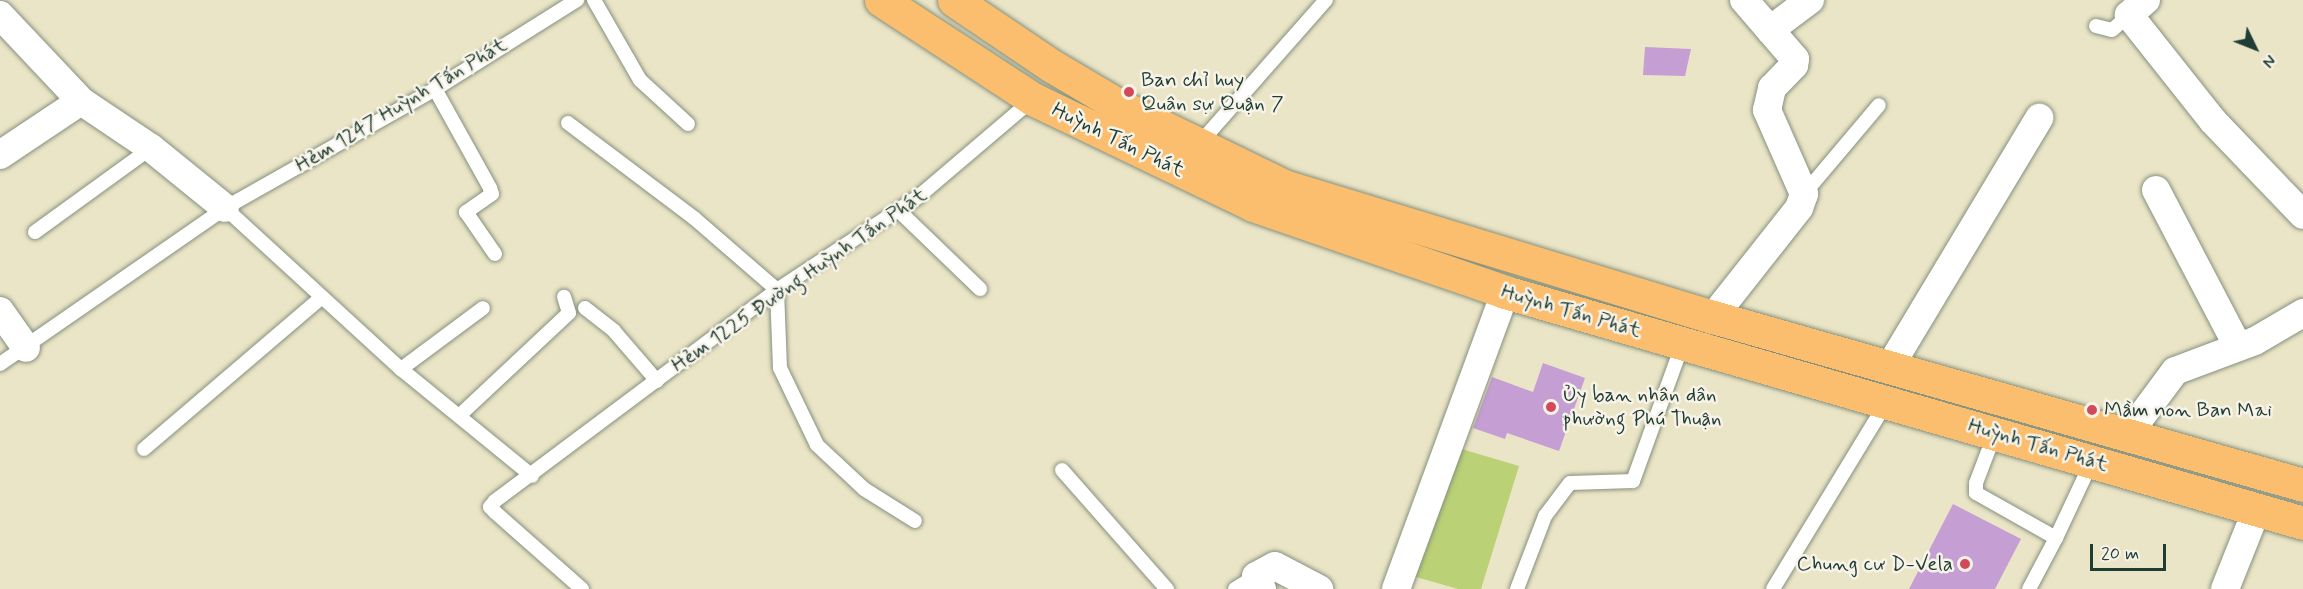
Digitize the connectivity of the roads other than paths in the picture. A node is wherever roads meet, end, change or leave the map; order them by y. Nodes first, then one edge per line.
1 (577, 0) edge
2 (594, 0) edge
3 (881, 0) edge
4 (954, 0) edge
5 (1326, 0) edge
6 (1744, 0) edge
7 (1810, 0) edge
8 (559, 4) edge
9 (2138, 8) edge
10 (4, 25) edge
11 (2097, 26) dead end
12 (1770, 30) junction
13 (435, 89) junction
14 (1033, 99) junction
15 (81, 101) junction
16 (1879, 105) dead end
17 (2039, 118) dead end
18 (568, 123) dead end
19 (688, 124) dead end
20 (1199, 144) junction
21 (151, 148) junction
22 (0, 154) edge
23 (2156, 190) dead end
24 (1804, 194) junction
25 (225, 208) junction
26 (898, 210) junction
27 (2303, 215) edge
28 (35, 232) dead end
29 (495, 254) dead end
30 (1517, 257) junction
31 (980, 289) dead end
32 (777, 290) junction
33 (1504, 292) junction
34 (564, 297) dead end
35 (321, 298) junction
36 (483, 308) dead end
37 (585, 308) dead end
38 (0, 311) edge
39 (2303, 313) edge
40 (1703, 314) junction
41 (1683, 343) junction
42 (2238, 347) junction
43 (26, 348) junction
44 (0, 364) edge
45 (1889, 368) junction
46 (401, 369) junction
47 (657, 381) junction
48 (1887, 402) junction
49 (460, 415) junction
50 (1995, 433) junction
51 (2130, 433) junction
52 (144, 449) dead end
53 (2092, 461) junction
54 (1062, 470) dead end
55 (2266, 474) junction
56 (532, 476) junction
57 (2303, 485) edge
58 (2257, 509) junction
59 (915, 521) dead end
60 (2303, 523) edge
61 (2056, 538) junction
62 (1251, 585) edge
63 (582, 589) edge
64 (1167, 589) edge
65 (1319, 589) edge
66 (1396, 589) edge
67 (1517, 589) edge
68 (1773, 589) edge
69 (2029, 589) edge
70 (2225, 589) edge

1 - 8 lane, Hẻm 1247 Huỳnh Tấn Phát
2 - 19 lane
3 - 14 main road, Huỳnh Tấn Phát
4 - 20 main road, Huỳnh Tấn Phát
5 - 20 lane
6 - 12 street
7 - 12 street
8 - 13 lane, Hẻm 1247 Huỳnh Tấn Phát
9 - 11 lane
9 - 27 street
10 - 15 street
12 - 24 street
13 - 25 lane, Hẻm 1247 Huỳnh Tấn Phát
13 - 29 lane
14 - 26 lane, Hẻm 1225 Đường Huỳnh Tấn Phát
14 - 33 main road, Huỳnh Tấn Phát
15 - 21 street
15 - 22 street
16 - 24 lane
17 - 45 street
18 - 32 lane
20 - 30 main road, Huỳnh Tấn Phát
21 - 25 street
21 - 28 lane
23 - 42 street
24 - 40 street
25 - 35 lane
25 - 43 lane, Hẻm 1247 Huỳnh Tấn Phát
26 - 31 lane
26 - 32 lane, Hẻm 1225 Đường Huỳnh Tấn Phát
30 - 33 main road
30 - 40 main road, Huỳnh Tấn Phát
32 - 47 lane, Hẻm 1225 Đường Huỳnh Tấn Phát
32 - 59 lane
33 - 41 main road, Huỳnh Tấn Phát
33 - 66 street
34 - 49 lane
35 - 46 lane
35 - 52 lane
36 - 46 lane
37 - 47 lane
38 - 43 street
39 - 42 street
40 - 41 main road
40 - 45 main road, Huỳnh Tấn Phát
41 - 48 main road, Huỳnh Tấn Phát
41 - 67 lane
42 - 51 street
43 - 44 lane, Hẻm 1247 Huỳnh Tấn Phát
45 - 51 main road, Huỳnh Tấn Phát
46 - 49 lane
47 - 56 lane, Hẻm 1225 Đường Huỳnh Tấn Phát
48 - 50 main road, Huỳnh Tấn Phát
48 - 68 lane
49 - 56 lane
50 - 53 main road, Huỳnh Tấn Phát
50 - 61 lane
51 - 55 main road, Huỳnh Tấn Phát
53 - 58 main road, Huỳnh Tấn Phát
53 - 61 lane
54 - 64 lane
55 - 57 main road, Huỳnh Tấn Phát
55 - 58 main road
56 - 63 lane, Hẻm 1225 Đường Huỳnh Tấn Phát
58 - 60 main road, Huỳnh Tấn Phát
58 - 70 street
61 - 69 lane
62 - 65 street

